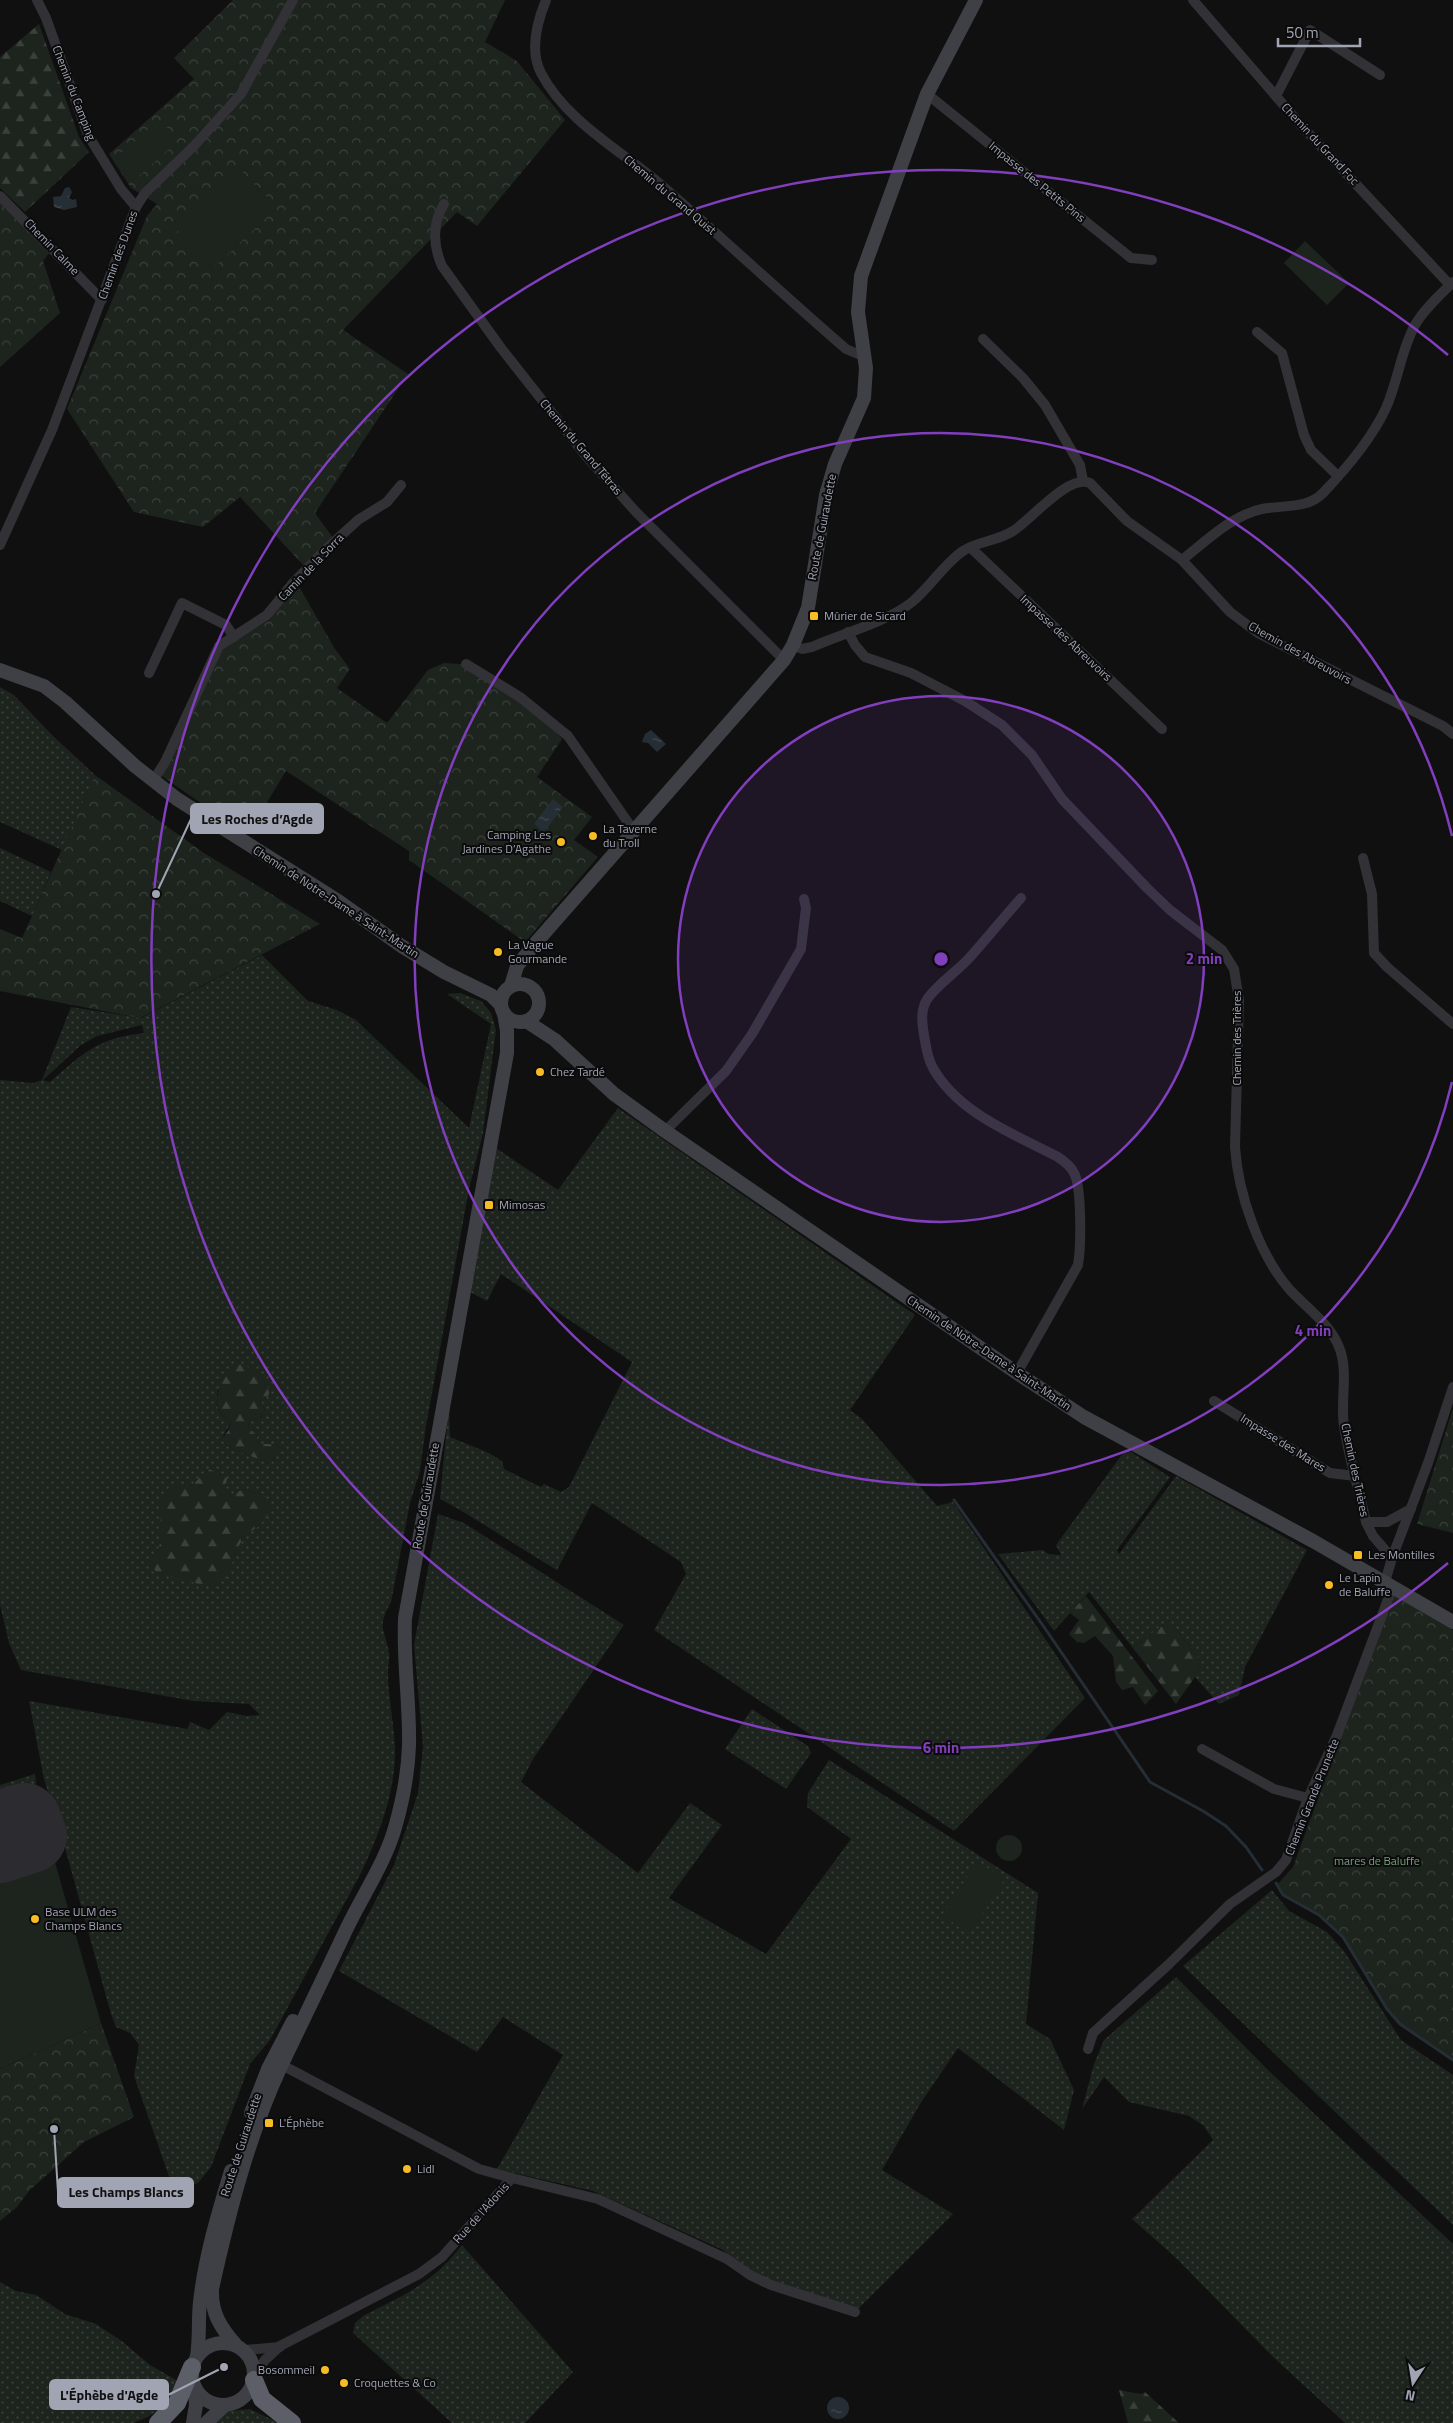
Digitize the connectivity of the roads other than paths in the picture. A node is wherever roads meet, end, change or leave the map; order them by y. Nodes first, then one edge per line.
1 (37, 0) edge
2 (293, 0) edge
3 (546, 0) edge
4 (976, 0) edge
5 (1193, 0) edge
6 (1380, 75) dead end
7 (926, 94) junction
8 (1276, 96) junction
9 (0, 196) edge
10 (444, 204) dead end
11 (136, 207) junction
12 (1152, 260) dead end
13 (1452, 284) edge
14 (102, 300) junction
15 (1257, 332) dead end
16 (983, 339) dead end
17 (865, 354) junction
18 (1338, 476) junction
19 (1083, 481) junction
20 (401, 485) dead end
21 (0, 545) edge
22 (971, 548) junction
23 (1182, 560) junction
24 (848, 632) junction
25 (234, 637) junction
26 (793, 645) junction
27 (0, 660) edge
28 (784, 660) junction
29 (466, 664) dead end
30 (0, 670) edge
31 (149, 673) dead end
32 (37, 682) junction
33 (1162, 729) dead end
34 (1453, 734) edge
35 (153, 781) junction
36 (634, 831) junction
37 (1363, 858) dead end
38 (1021, 898) dead end
39 (804, 899) dead end
40 (528, 954) junction
41 (526, 985) junction
42 (473, 986) junction
43 (509, 987) junction
44 (503, 1009) junction
45 (537, 1012) junction
46 (524, 1021) junction
47 (1453, 1024) edge
48 (554, 1040) junction
49 (507, 1054) junction
50 (665, 1131) junction
51 (1017, 1373) junction
52 (1453, 1387) edge
53 (1214, 1401) dead end
54 (1355, 1476) junction
55 (1410, 1509) junction
56 (1366, 1522) junction
57 (1392, 1558) junction
58 (1389, 1584) junction
59 (1453, 1622) edge
60 (1202, 1749) dead end
61 (1308, 1798) junction
62 (346, 1930) junction
63 (333, 1949) junction
64 (1088, 2049) dead end
65 (282, 2065) junction
66 (512, 2178) junction
67 (855, 2312) dead end
68 (280, 2346) junction
69 (239, 2347) junction
70 (194, 2361) junction
71 (254, 2377) junction
72 (195, 2388) junction
73 (225, 2405) junction
74 (158, 2423) edge
75 (193, 2423) edge
76 (206, 2423) edge
77 (292, 2423) edge

1 - 11 street, Chemin du Camping
2 - 11 street, Chemin des Dunes
3 - 17 street, Chemin du Grand Quist
4 - 7 street, Route de Guiraudette
5 - 8 street, Chemin du Grand Foc
6 - 8 street
7 - 12 street, Impasse des Petits Pins
7 - 17 street, Route de Guiraudette
8 - 13 street, Chemin du Grand Foc
9 - 14 street, Chemin Calme
10 - 28 street, Chemin du Grand Tétras
11 - 14 street, Chemin des Dunes
13 - 18 street
14 - 21 street, Chemin des Dunes
15 - 18 street
16 - 19 street
17 - 26 street, Route de Guiraudette
18 - 23 street
19 - 22 street
19 - 23 street, Chemin des Abreuvoirs
20 - 25 street, Camin de la Sorra
22 - 24 street
22 - 33 street, Impasse des Abreuvoirs
23 - 34 street, Chemin des Abreuvoirs
24 - 26 street
24 - 54 street, Chemin des Trières
25 - 31 street
25 - 35 street, Camin de la Sorra
26 - 28 street, Route de Guiraudette
27 - 32 street, Chemin de Notre-Dame à Saint-Martin
28 - 36 street, Route de Guiraudette
29 - 36 street
30 - 32 street, Chemin de Notre-Dame à Saint-Martin
32 - 35 street, Chemin de Notre-Dame à Saint-Martin
35 - 42 street, Chemin de Notre-Dame à Saint-Martin
36 - 40 street, Route de Guiraudette
37 - 47 street
38 - 51 street
39 - 50 street
40 - 41 street
40 - 43 street, Route de Guiraudette
41 - 43 street
41 - 45 street
42 - 43 street, Chemin de Notre-Dame à Saint-Martin
42 - 44 street, Chemin de Notre-Dame à Saint-Martin
43 - 44 street
44 - 46 street
44 - 49 street, Route de Guiraudette
45 - 46 street
45 - 48 street, Chemin de Notre-Dame à Saint-Martin
46 - 48 street, Chemin de Notre-Dame à Saint-Martin
46 - 49 street, Route de Guiraudette
48 - 50 street, Chemin de Notre-Dame à Saint-Martin
49 - 62 street, Route de Guiraudette
50 - 51 street, Chemin de Notre-Dame à Saint-Martin
51 - 58 street, Chemin de Notre-Dame à Saint-Martin
52 - 55 street, Chemin Grande Prunette
53 - 54 street, Impasse des Mares
54 - 56 street, Chemin des Trières
55 - 56 street
55 - 57 street, Chemin Grande Prunette
56 - 57 street, Chemin des Trières
57 - 58 street, Chemin Grande Prunette
58 - 59 street, Chemin de Notre-Dame à Saint-Martin
58 - 61 street, Chemin Grande Prunette
60 - 61 street
61 - 64 street, Chemin Grande Prunette
62 - 63 street, Route de Guiraudette
62 - 65 street, Route de Guiraudette
63 - 65 street, Route de Guiraudette
63 - 70 street, Route de Guiraudette
65 - 66 street, Rue de l'Adonis
65 - 69 street, Route de Guiraudette
66 - 67 street
66 - 68 street, Rue de l'Adonis
68 - 69 street, Rue de l'Adonis
68 - 71 street, Rue de l'Adonis
69 - 70 street
69 - 71 street
70 - 72 street
70 - 74 highway
71 - 73 street
71 - 77 highway
72 - 73 street
72 - 75 street
73 - 76 street

